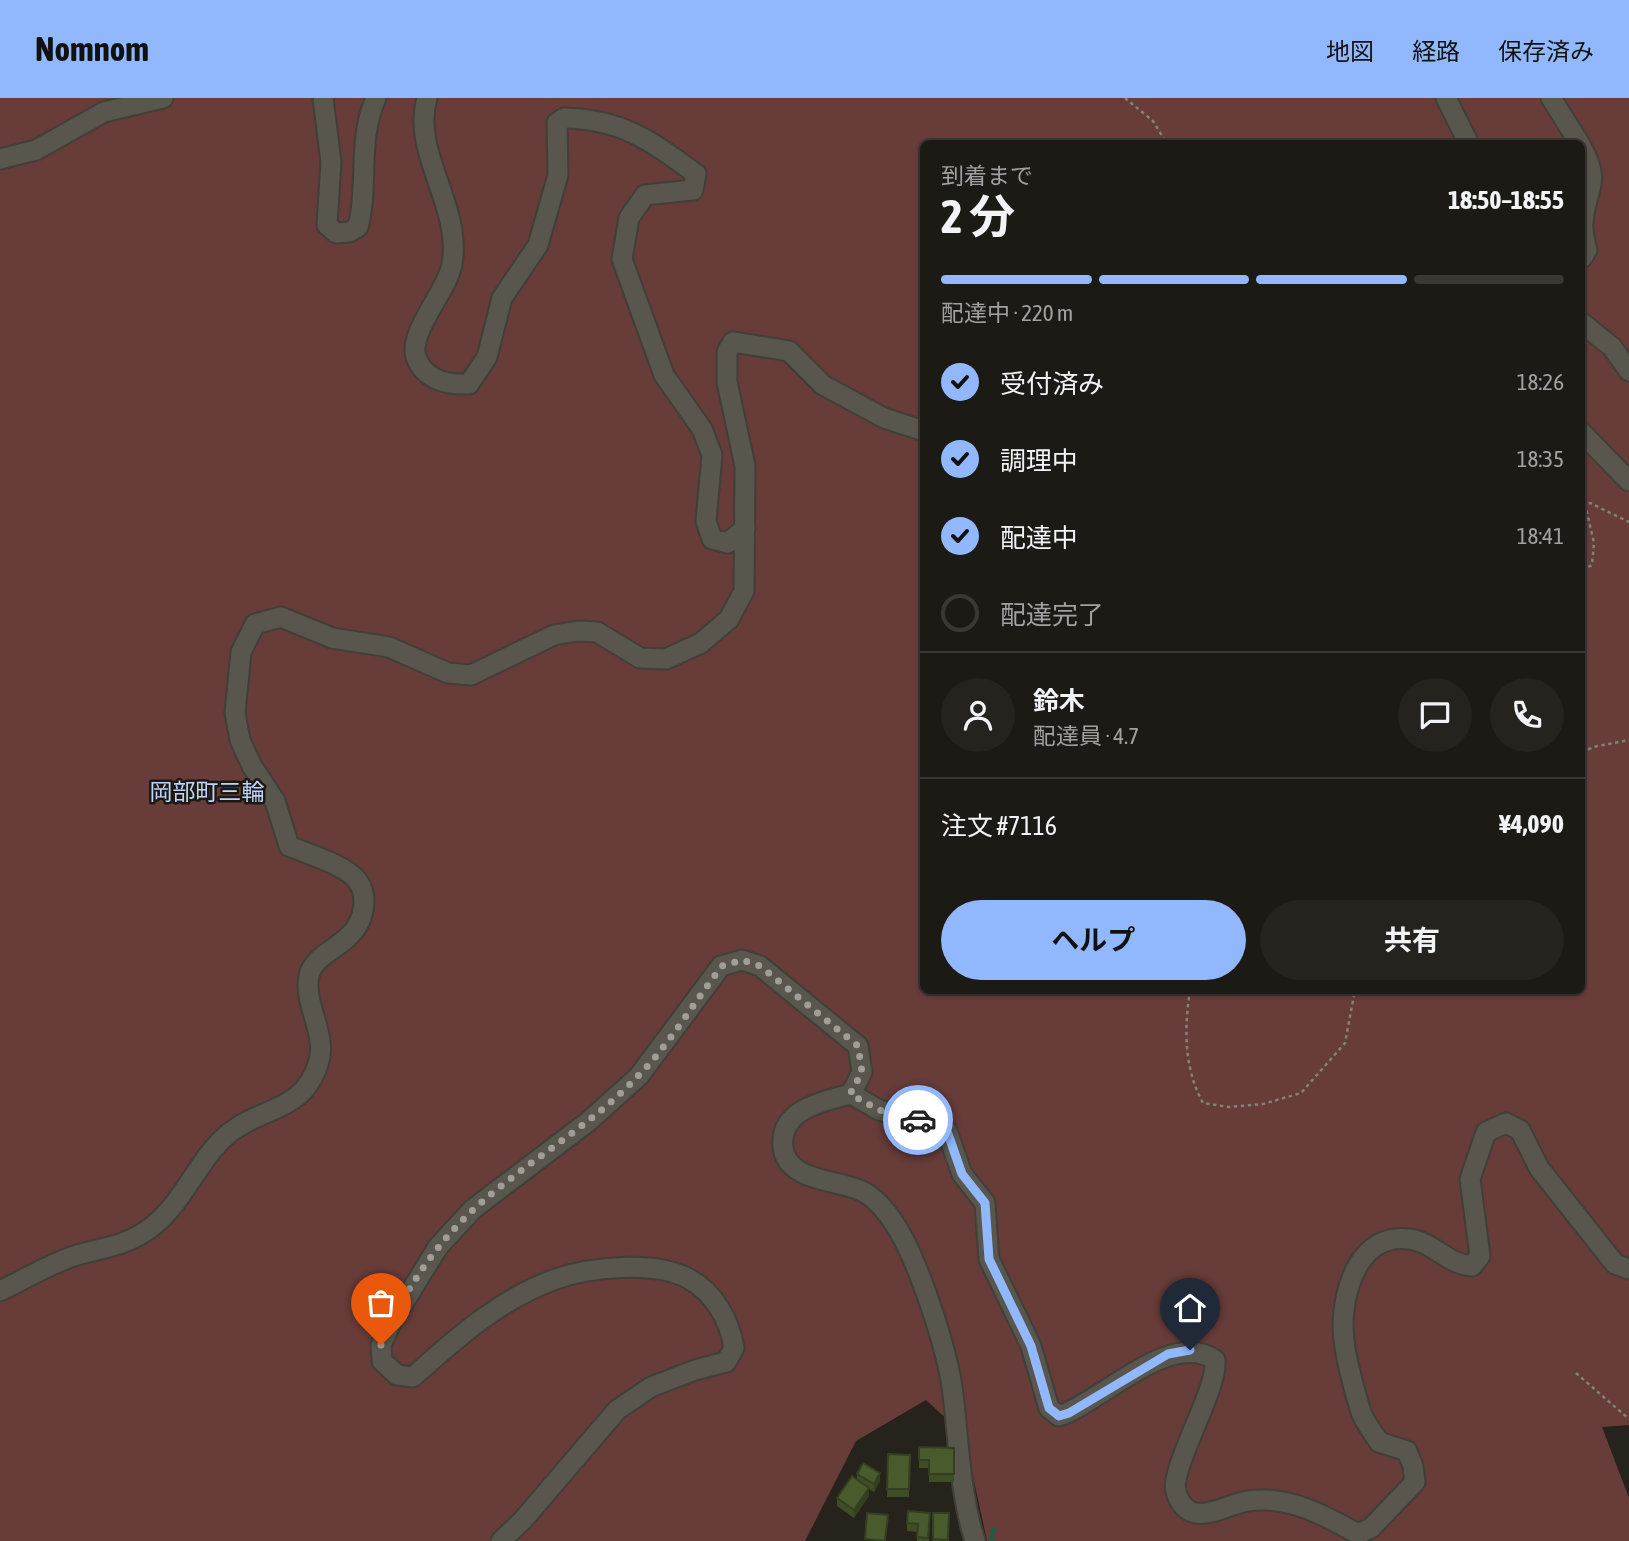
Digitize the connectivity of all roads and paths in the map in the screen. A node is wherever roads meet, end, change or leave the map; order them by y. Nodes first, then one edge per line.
1 (163, 98) edge
2 (323, 98) edge
3 (376, 98) edge
4 (427, 98) edge
5 (1125, 98) edge
6 (1446, 98) edge
7 (1551, 98) edge
8 (1165, 140) edge
9 (1467, 140) edge
10 (1577, 140) edge
11 (1585, 153) edge
12 (0, 159) edge
13 (1585, 214) edge
14 (1585, 236) edge
15 (1585, 253) edge
16 (1585, 325) edge
17 (1629, 371) edge
18 (920, 430) edge
19 (1585, 436) edge
20 (1629, 481) edge
21 (1585, 504) edge
22 (1585, 504) edge
23 (1629, 522) edge
24 (745, 528) junction
25 (1585, 568) edge
26 (1629, 740) edge
27 (1585, 751) edge
28 (1189, 994) edge
29 (1355, 994) edge
30 (850, 1094) junction
31 (1629, 1269) edge
32 (0, 1291) edge
33 (1576, 1373) dead end
34 (1629, 1419) edge
35 (501, 1541) edge
36 (975, 1541) edge

1 - 12 street
2 - 3 street
4 - 24 street
5 - 8 path
6 - 9 street
7 - 10 street
11 - 13 street
14 - 15 street
16 - 17 street
18 - 24 street
19 - 20 street
21 - 25 path
22 - 23 path
24 - 32 street
26 - 27 path
28 - 29 path
30 - 31 street
30 - 35 street
30 - 36 street
33 - 34 path

